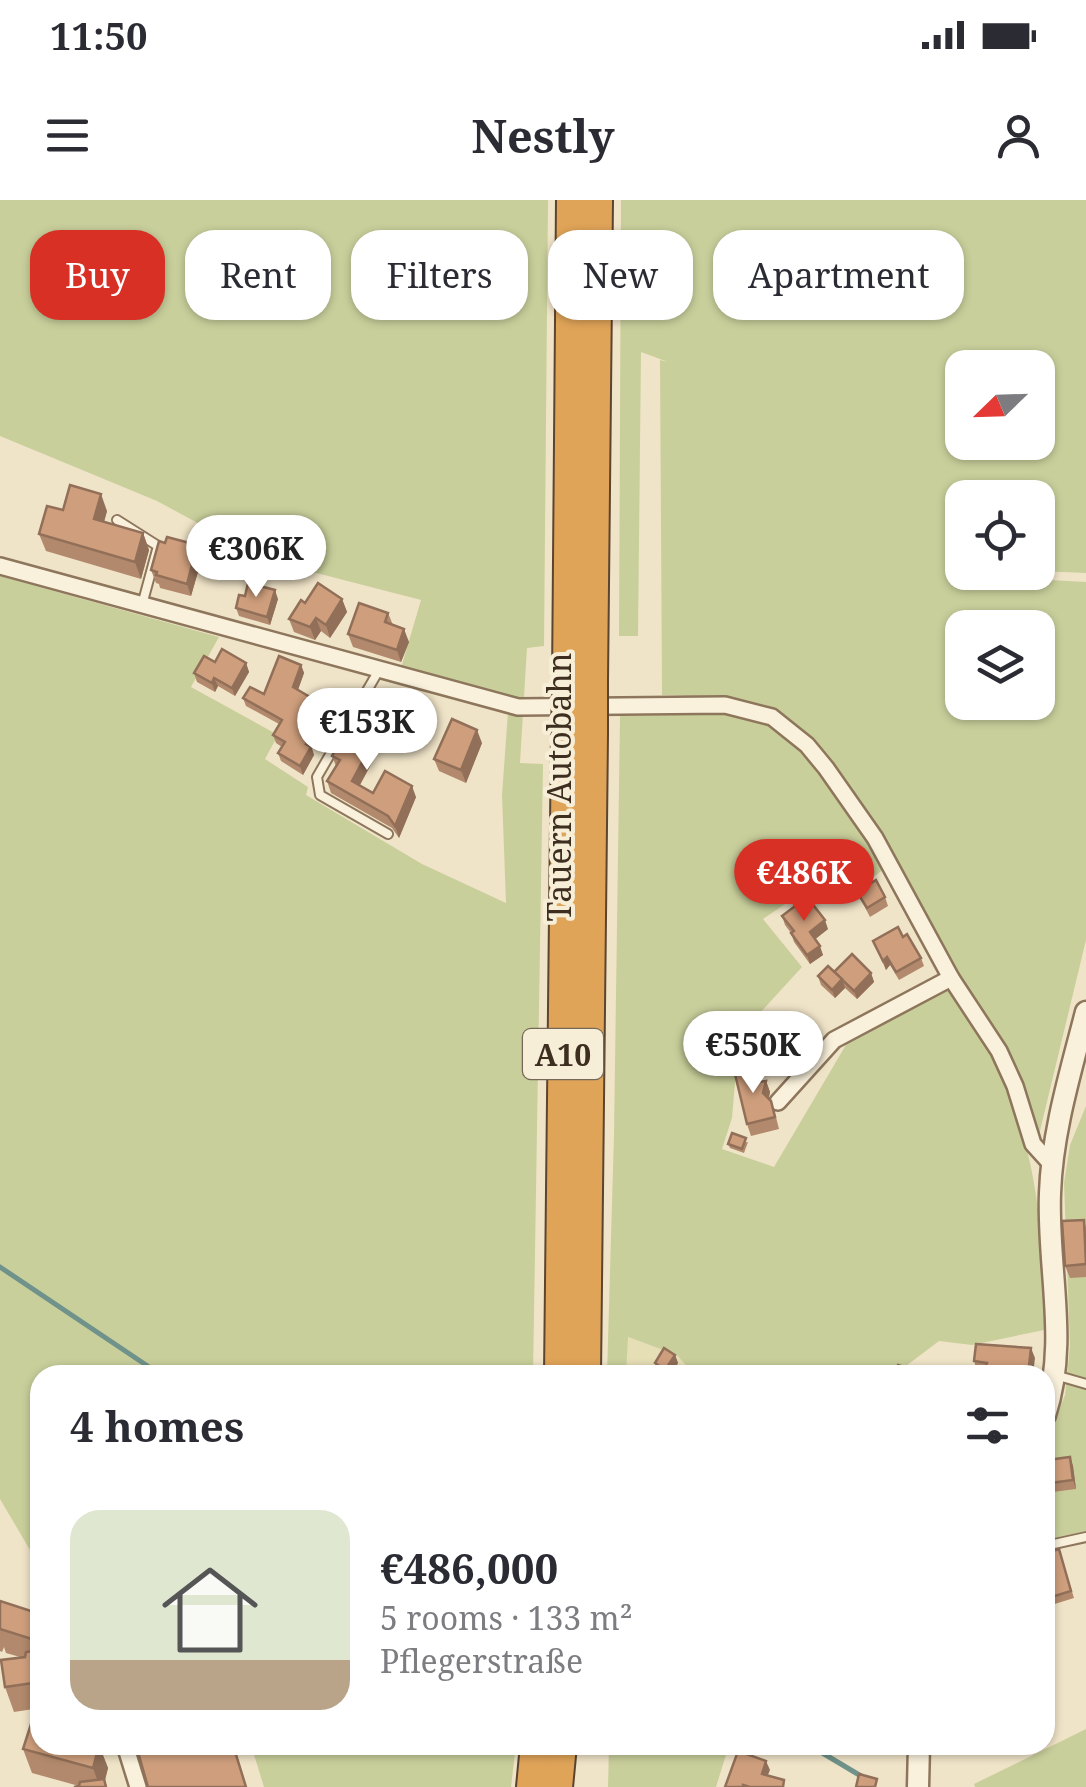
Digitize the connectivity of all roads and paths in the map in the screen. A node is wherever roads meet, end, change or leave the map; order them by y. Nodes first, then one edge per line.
1 (571, 200) edge
2 (598, 200) edge
3 (116, 520) dead end
4 (0, 566) edge
5 (142, 605) junction
6 (379, 670) junction
7 (580, 681) junction
8 (580, 733) junction
9 (388, 834) edge
10 (951, 978) junction
11 (1086, 1012) edge
12 (778, 1102) dead end
13 (1052, 1165) junction
14 (559, 1365) edge
15 (586, 1365) edge
16 (1055, 1376) joint
17 (1086, 1384) edge
18 (1086, 1536) edge
19 (1055, 1544) edge
20 (127, 1755) edge
21 (534, 1755) edge
22 (561, 1755) edge
23 (920, 1755) edge
24 (138, 1787) edge
25 (531, 1787) edge
26 (558, 1787) edge
27 (918, 1787) edge

1 - 7 highway, Tauern Autobahn / A10
2 - 7 highway, Tauern Autobahn / A10
3 - 5 lane
4 - 5 street
5 - 6 street
6 - 9 lane
6 - 10 street
7 - 8 highway, Tauern Autobahn / A10, bridge
8 - 14 highway, Tauern Autobahn / A10
8 - 15 highway, Tauern Autobahn / A10
10 - 12 street
10 - 13 street
11 - 13 street
13 - 16 street
16 - 17 lane
18 - 19 lane
20 - 24 street
21 - 25 highway
22 - 26 highway
23 - 27 street

